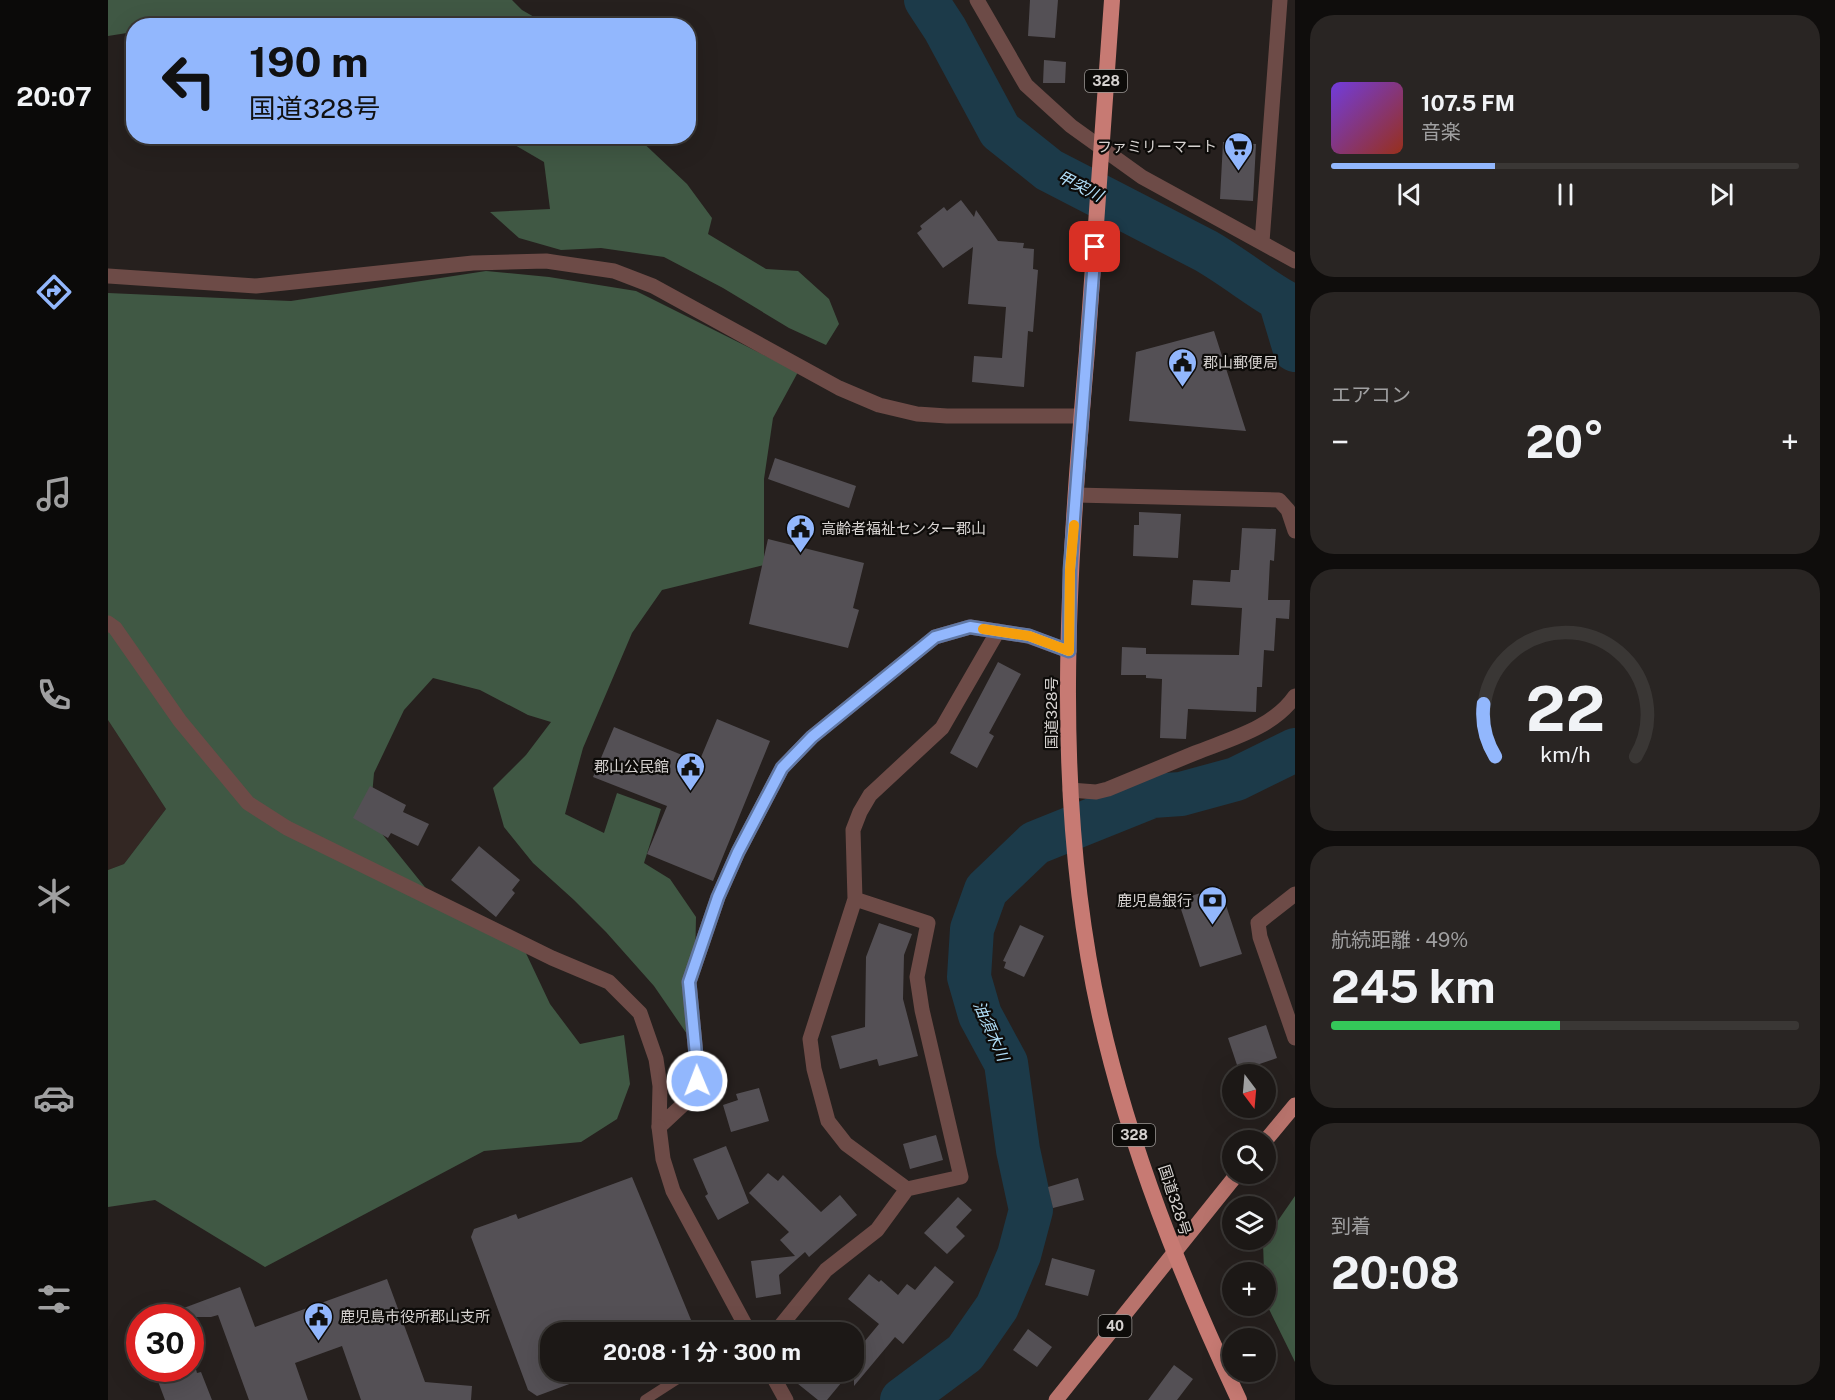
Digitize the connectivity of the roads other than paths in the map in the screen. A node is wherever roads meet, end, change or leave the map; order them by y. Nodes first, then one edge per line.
1 (977, 0) edge
2 (1112, 0) edge
3 (1280, 0) edge
4 (1101, 156) junction
5 (1262, 242) junction
6 (1295, 261) edge
7 (108, 276) edge
8 (1081, 416) junction
9 (1076, 495) junction
10 (1295, 531) edge
11 (108, 623) edge
12 (998, 631) junction
13 (1069, 651) junction
14 (1295, 696) edge
15 (1070, 796) junction
16 (1295, 894) edge
17 (855, 899) junction
18 (1295, 1038) edge
19 (1295, 1105) edge
20 (659, 1127) junction
21 (1274, 1130) edge
22 (1229, 1184) edge
23 (907, 1189) junction
24 (1173, 1252) junction
25 (743, 1322) edge
26 (784, 1322) edge
27 (673, 1382) edge
28 (776, 1382) edge
29 (645, 1400) edge
30 (786, 1400) edge
31 (1056, 1400) edge
32 (1239, 1400) edge

1 - 4 street
2 - 4 highway, 国道328号 / 328
3 - 5 street
4 - 5 street
4 - 8 highway, 国道328号 / 328
5 - 6 street
7 - 8 street
8 - 9 highway, 国道328号 / 328
9 - 10 street
9 - 13 highway, 国道328号 / 328
11 - 20 street
12 - 13 street
12 - 17 street
12 - 20 street
13 - 15 highway, 国道328号 / 328
14 - 15 street
15 - 24 highway, 国道328号 / 328
16 - 18 street
17 - 23 street
17 - 23 street
19 - 21 main road
20 - 25 street
22 - 24 main road, 40
23 - 26 street
24 - 31 main road, 40
24 - 32 highway, 国道328号 / 328
27 - 29 lane
28 - 30 street

